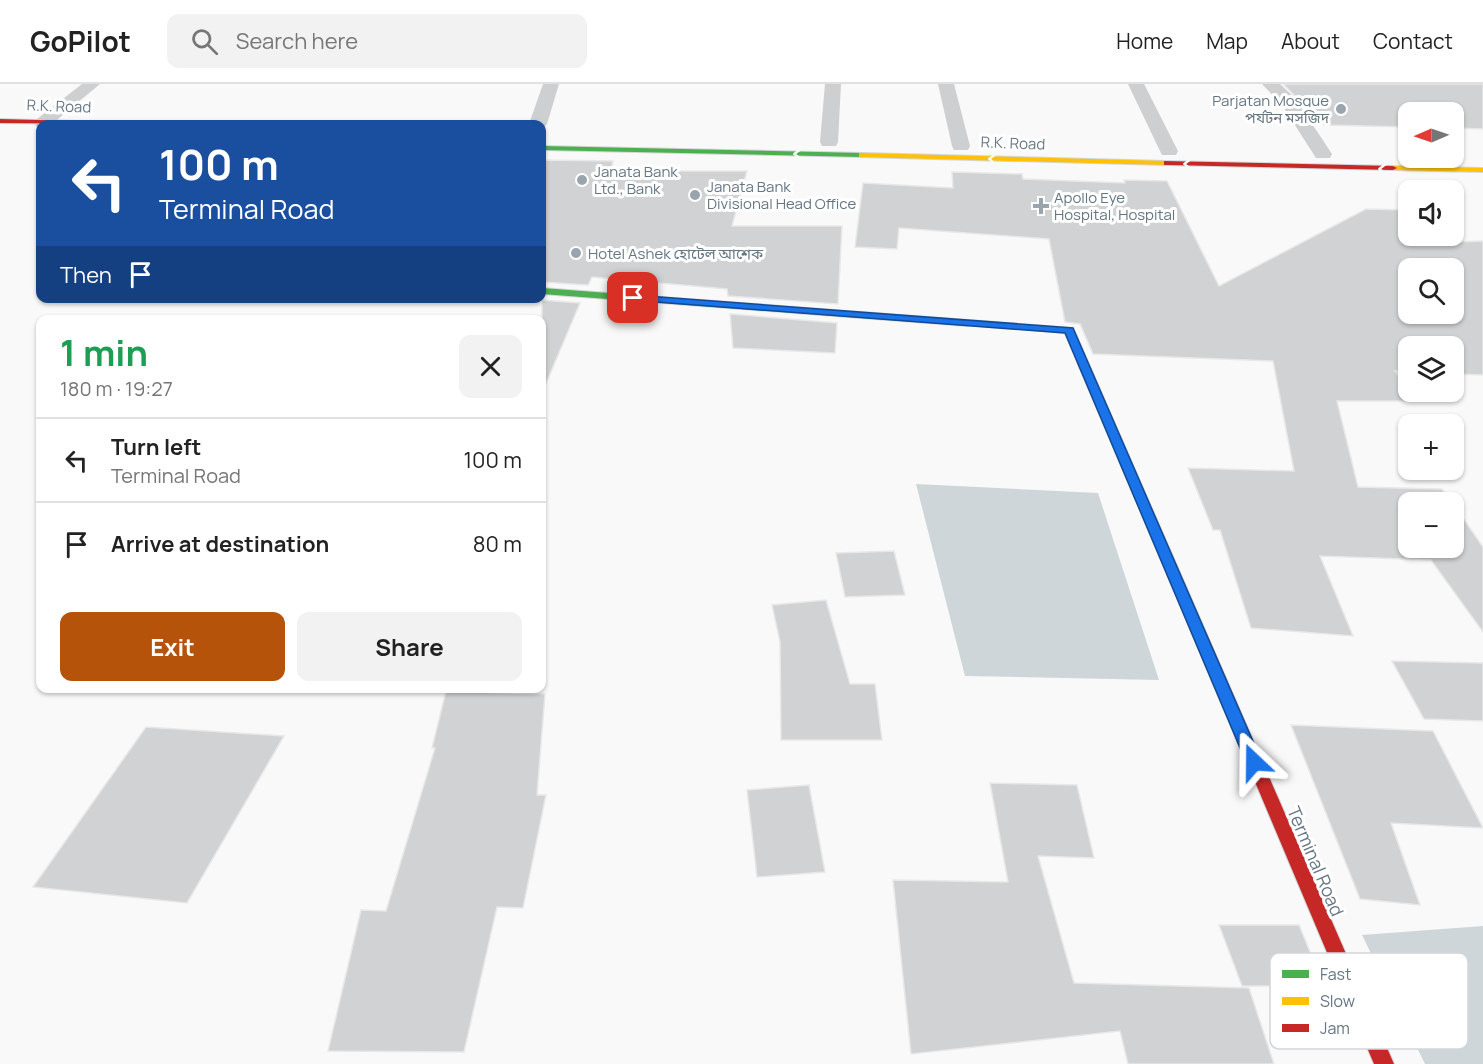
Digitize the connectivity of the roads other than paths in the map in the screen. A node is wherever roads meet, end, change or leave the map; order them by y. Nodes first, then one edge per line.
1 (92, 84) edge
2 (551, 84) edge
3 (833, 84) edge
4 (946, 84) edge
5 (1136, 84) edge
6 (1270, 84) edge
7 (52, 120) edge
8 (539, 120) edge
9 (0, 122) edge
10 (36, 128) edge
11 (36, 130) edge
12 (0, 134) edge
13 (546, 136) edge
14 (829, 142) junction
15 (961, 146) junction
16 (546, 148) edge
17 (1169, 151) junction
18 (1323, 154) junction
19 (1398, 156) edge
20 (1483, 156) edge
21 (1464, 157) edge
22 (1483, 170) edge
23 (546, 291) edge
24 (1336, 953) edge
25 (1378, 1049) edge
26 (1384, 1064) edge

1 - 7 street
2 - 8 street
3 - 14 street
4 - 15 street
5 - 17 street
6 - 18 street
9 - 10 main road, R.K. Road
11 - 12 main road, R.K. Road
13 - 14 main road, R.K. Road
14 - 15 main road, R.K. Road
15 - 17 main road, R.K. Road
22 -> 16 main road, R.K. Road
17 - 18 main road, R.K. Road
18 - 19 main road, R.K. Road
20 - 21 main road
23 - 24 main road, Terminal Road
25 - 26 main road, Terminal Road

